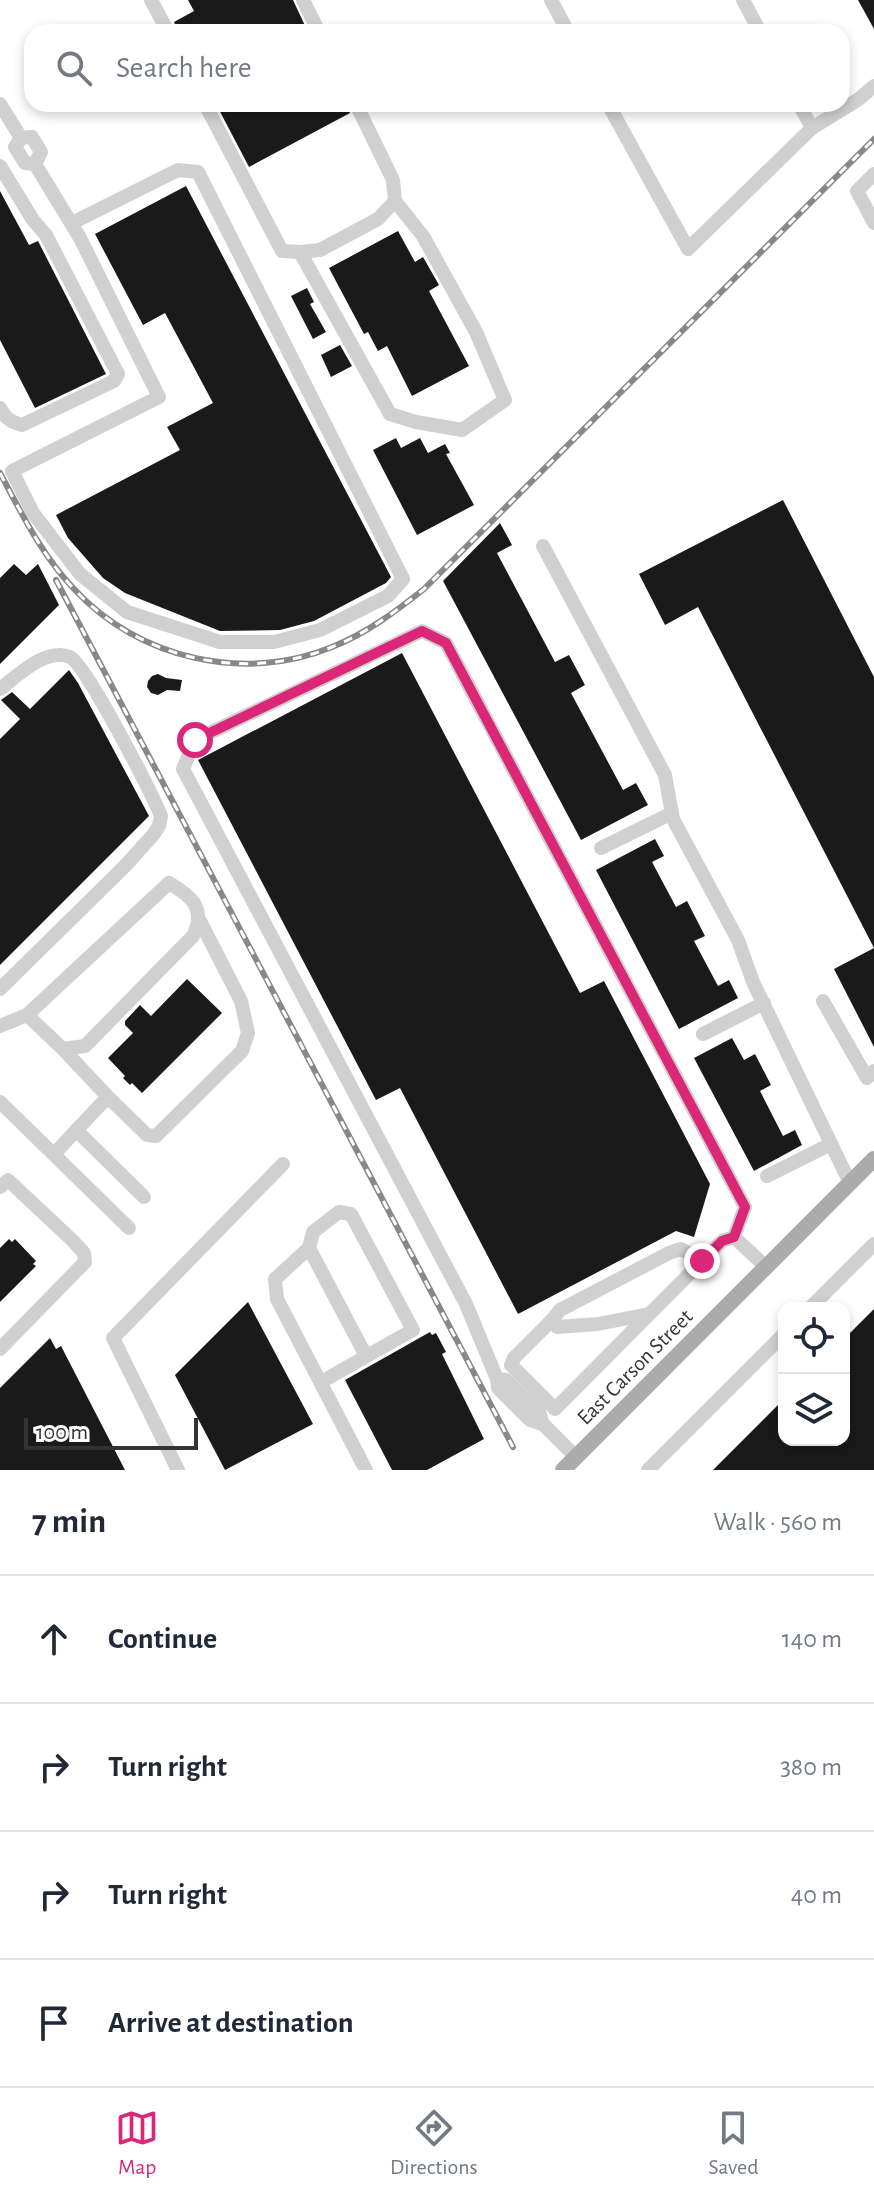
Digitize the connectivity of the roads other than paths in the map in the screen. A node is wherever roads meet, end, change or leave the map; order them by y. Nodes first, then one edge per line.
1 (151, 0) edge
2 (303, 0) edge
3 (551, 0) edge
4 (743, 0) edge
5 (164, 24) edge
6 (315, 24) edge
7 (564, 24) edge
8 (756, 24) edge
9 (874, 86) edge
10 (0, 104) edge
11 (850, 105) edge
12 (209, 112) edge
13 (360, 112) edge
14 (612, 112) edge
15 (803, 112) edge
16 (838, 112) edge
17 (812, 128) junction
18 (0, 166) edge
19 (874, 174) edge
20 (395, 201) junction
21 (72, 223) junction
22 (874, 223) edge
23 (300, 252) junction
24 (0, 408) edge
25 (543, 546) dead end
26 (0, 689) edge
27 (672, 813) junction
28 (601, 848) dead end
29 (200, 921) junction
30 (0, 989) edge
31 (823, 1001) dead end
32 (764, 1003) junction
33 (27, 1015) junction
34 (0, 1026) edge
35 (703, 1034) dead end
36 (63, 1049) junction
37 (872, 1080) edge
38 (110, 1099) junction
39 (0, 1102) edge
40 (76, 1130) junction
41 (831, 1144) junction
42 (54, 1154) junction
43 (873, 1162) edge
44 (283, 1164) dead end
45 (767, 1176) dead end
46 (3, 1180) edge
47 (850, 1183) junction
48 (144, 1197) dead end
49 (129, 1228) dead end
50 (734, 1237) junction
51 (874, 1244) edge
52 (309, 1248) junction
53 (702, 1261) junction
54 (766, 1267) junction
55 (816, 1302) edge
56 (649, 1314) junction
57 (552, 1320) junction
58 (778, 1340) edge
59 (0, 1349) edge
60 (366, 1356) junction
61 (321, 1382) junction
62 (576, 1457) junction
63 (178, 1470) edge
64 (366, 1470) edge
65 (563, 1470) edge
66 (648, 1470) edge

1 - 5 lane
2 - 6 lane
3 - 7 lane
4 - 8 lane
9 - 11 lane
10 - 21 lane
12 - 23 lane
13 - 20 lane
14 - 17 lane
15 - 17 lane
16 - 17 lane
18 - 24 lane
19 - 22 lane
20 - 23 lane
20 - 23 lane
21 - 21 lane
25 - 27 lane
26 - 30 lane
27 - 28 lane
27 - 32 lane
29 - 33 lane
29 - 36 lane
29 - 38 lane
31 - 37 lane
32 - 35 lane
32 - 41 lane
33 - 34 lane
33 - 36 lane
36 - 38 lane
38 - 40 lane
39 - 42 lane
40 - 42 lane
40 - 48 lane
41 - 45 lane
41 - 47 lane
42 - 49 lane
43 - 47 main road, East Carson Street
44 - 63 lane
46 - 59 lane
47 - 54 main road, East Carson Street
50 - 53 lane
50 - 54 lane
50 - 62 lane
51 - 55 lane
52 - 60 lane
52 - 60 lane
52 - 61 lane
53 - 56 lane
53 - 57 lane
54 - 62 main road, East Carson Street
56 - 57 lane
56 - 57 lane
58 - 66 lane
60 - 61 lane
61 - 64 lane
62 - 65 main road, East Carson Street

